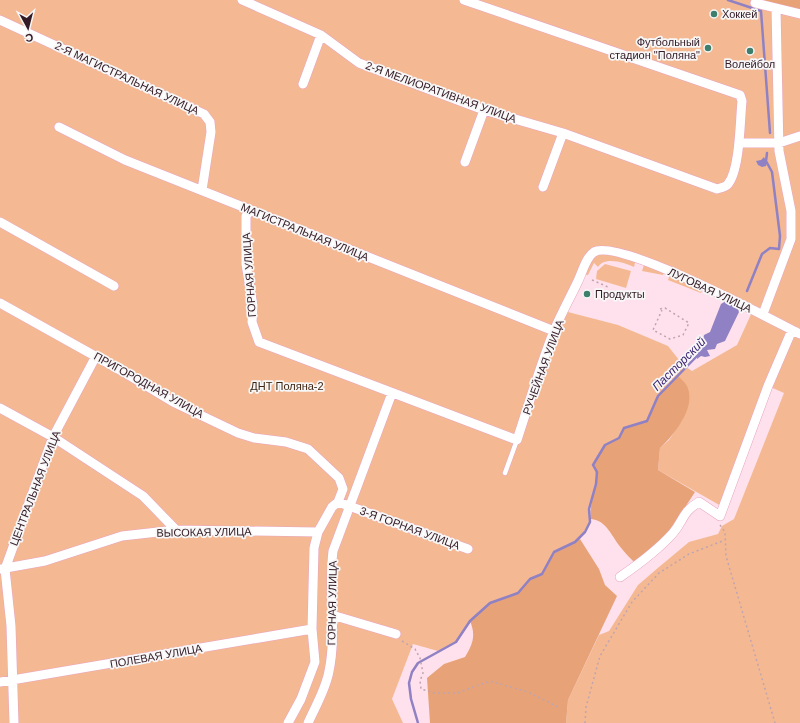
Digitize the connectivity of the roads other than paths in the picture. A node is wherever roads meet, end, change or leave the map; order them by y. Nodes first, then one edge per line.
1 (242, 0) edge
2 (464, 0) edge
3 (755, 2) dead end
4 (776, 8) junction
5 (800, 14) edge
6 (0, 20) edge
7 (321, 35) junction
8 (303, 84) dead end
9 (484, 110) junction
10 (59, 127) dead end
11 (563, 133) junction
12 (800, 136) edge
13 (739, 142) junction
14 (779, 143) junction
15 (465, 162) dead end
16 (543, 187) dead end
17 (202, 190) junction
18 (250, 211) junction
19 (0, 222) edge
20 (617, 252) joint
21 (114, 286) dead end
22 (0, 303) edge
23 (762, 314) junction
24 (554, 331) junction
25 (796, 332) edge
26 (96, 356) junction
27 (392, 392) junction
28 (0, 408) edge
29 (53, 437) junction
30 (517, 440) junction
31 (504, 473) dead end
32 (338, 502) junction
33 (351, 506) junction
34 (176, 530) junction
35 (318, 532) junction
36 (468, 550) dead end
37 (2, 569) edge
38 (620, 577) dead end
39 (332, 615) junction
40 (312, 629) junction
41 (396, 634) road end
42 (13, 680) junction
43 (0, 682) edge
44 (14, 723) edge
45 (288, 723) edge
46 (308, 723) edge

1 - 7 street, 2-Я МЕЛИОРАТИВНАЯ УЛИЦА
2 - 13 street
3 - 4 street
4 - 5 street
4 - 14 street
6 - 17 street, 2-Я МАГИСТРАЛЬНАЯ УЛИЦА
7 - 8 street
7 - 9 street, 2-Я МЕЛИОРАТИВНАЯ УЛИЦА
9 - 11 street, 2-Я МЕЛИОРАТИВНАЯ УЛИЦА
9 - 15 street
10 - 17 street, МАГИСТРАЛЬНАЯ УЛИЦА
11 - 13 street, 2-Я МЕЛИОРАТИВНАЯ УЛИЦА
11 - 16 street
12 - 14 street
13 - 14 street
14 - 23 street
17 - 18 street, МАГИСТРАЛЬНАЯ УЛИЦА
18 - 24 street, МАГИСТРАЛЬНАЯ УЛИЦА
18 - 27 street, ГОРНАЯ УЛИЦА
19 - 21 street
20 - 23 street, ЛУГОВАЯ УЛИЦА
20 - 24 street, РУЧЕЙНАЯ УЛИЦА
22 - 26 street, ПРИГОРОДНАЯ УЛИЦА
23 - 25 street, ЛУГОВАЯ УЛИЦА
24 - 30 street, РУЧЕЙНАЯ УЛИЦА
25 - 38 street
26 - 29 street, ЦЕНТРАЛЬНАЯ УЛИЦА
26 - 32 street, ПРИГОРОДНАЯ УЛИЦА
27 - 30 street, ГОРНАЯ УЛИЦА
27 - 33 street, ГОРНАЯ УЛИЦА
28 - 29 street
29 - 34 street
29 - 37 street, ЦЕНТРАЛЬНАЯ УЛИЦА
30 - 31 lane
32 - 33 street, 3-Я ГОРНАЯ УЛИЦА
32 - 35 street
33 - 36 street, 3-Я ГОРНАЯ УЛИЦА
33 - 39 street, ГОРНАЯ УЛИЦА
34 - 35 street, ВЫСОКАЯ УЛИЦА
34 - 37 street, ВЫСОКАЯ УЛИЦА
35 - 40 street
37 - 42 street, ЦЕНТРАЛЬНАЯ УЛИЦА
39 - 41 street
39 - 46 street, ГОРНАЯ УЛИЦА
40 - 42 street, ПОЛЕВАЯ УЛИЦА
40 - 45 street
42 - 43 street, ПОЛЕВАЯ УЛИЦА
42 - 44 street, ЦЕНТРАЛЬНАЯ УЛИЦА

